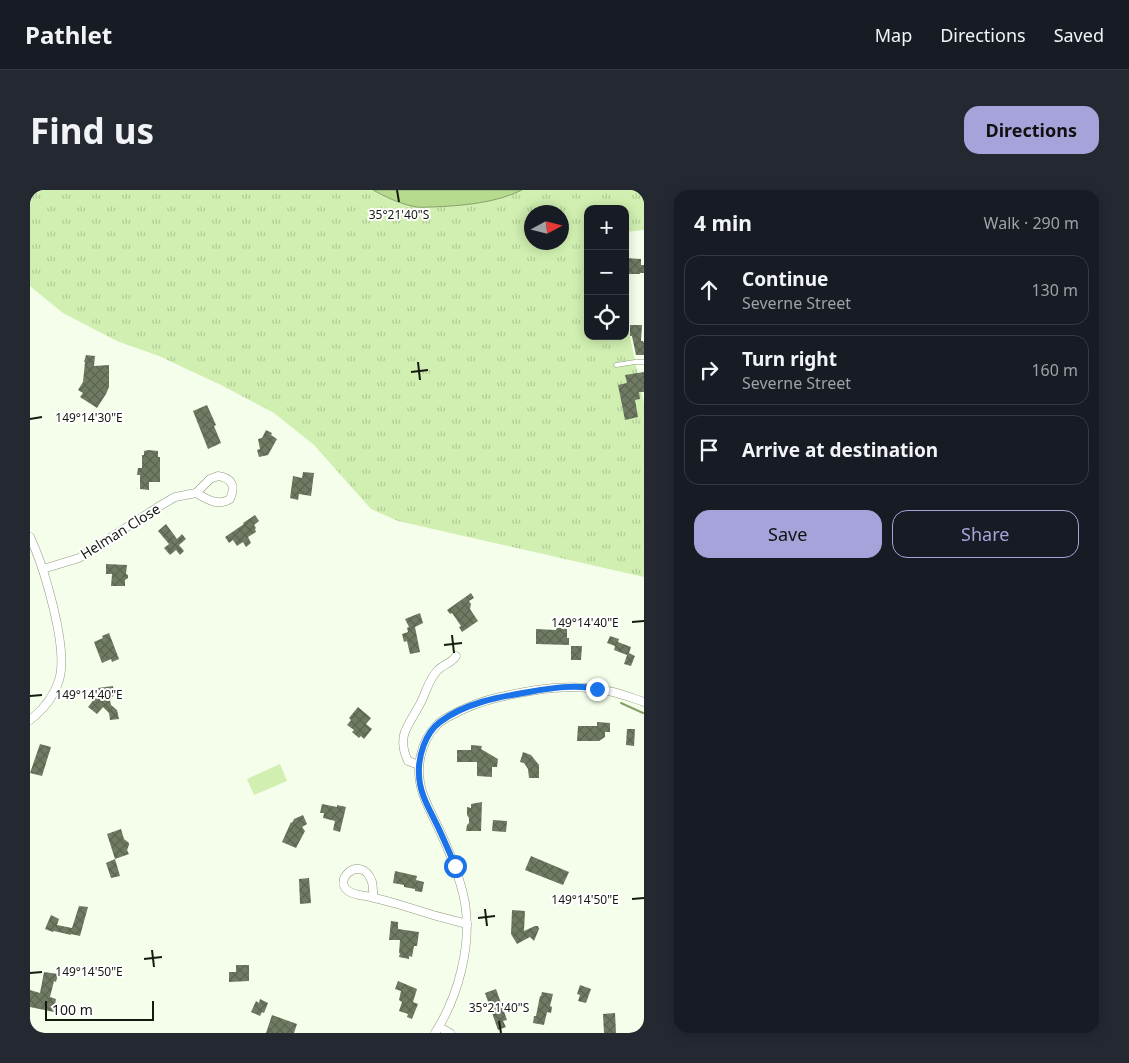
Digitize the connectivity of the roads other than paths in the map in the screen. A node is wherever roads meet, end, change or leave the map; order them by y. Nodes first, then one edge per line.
1 (644, 362) edge
2 (616, 365) dead end
3 (196, 493) junction
4 (30, 537) edge
5 (43, 569) junction
6 (456, 656) dead end
7 (644, 702) edge
8 (30, 720) edge
9 (419, 765) junction
10 (374, 898) junction
11 (467, 924) junction
12 (437, 1030) edge
13 (450, 1033) edge

1 - 2 lane
3 - 3 street, Helman Close
3 - 5 street, Helman Close
4 - 5 street
5 - 8 street
6 - 9 street
7 - 9 street
9 - 11 street
10 - 10 street
10 - 11 street
11 - 12 street
12 - 13 street

